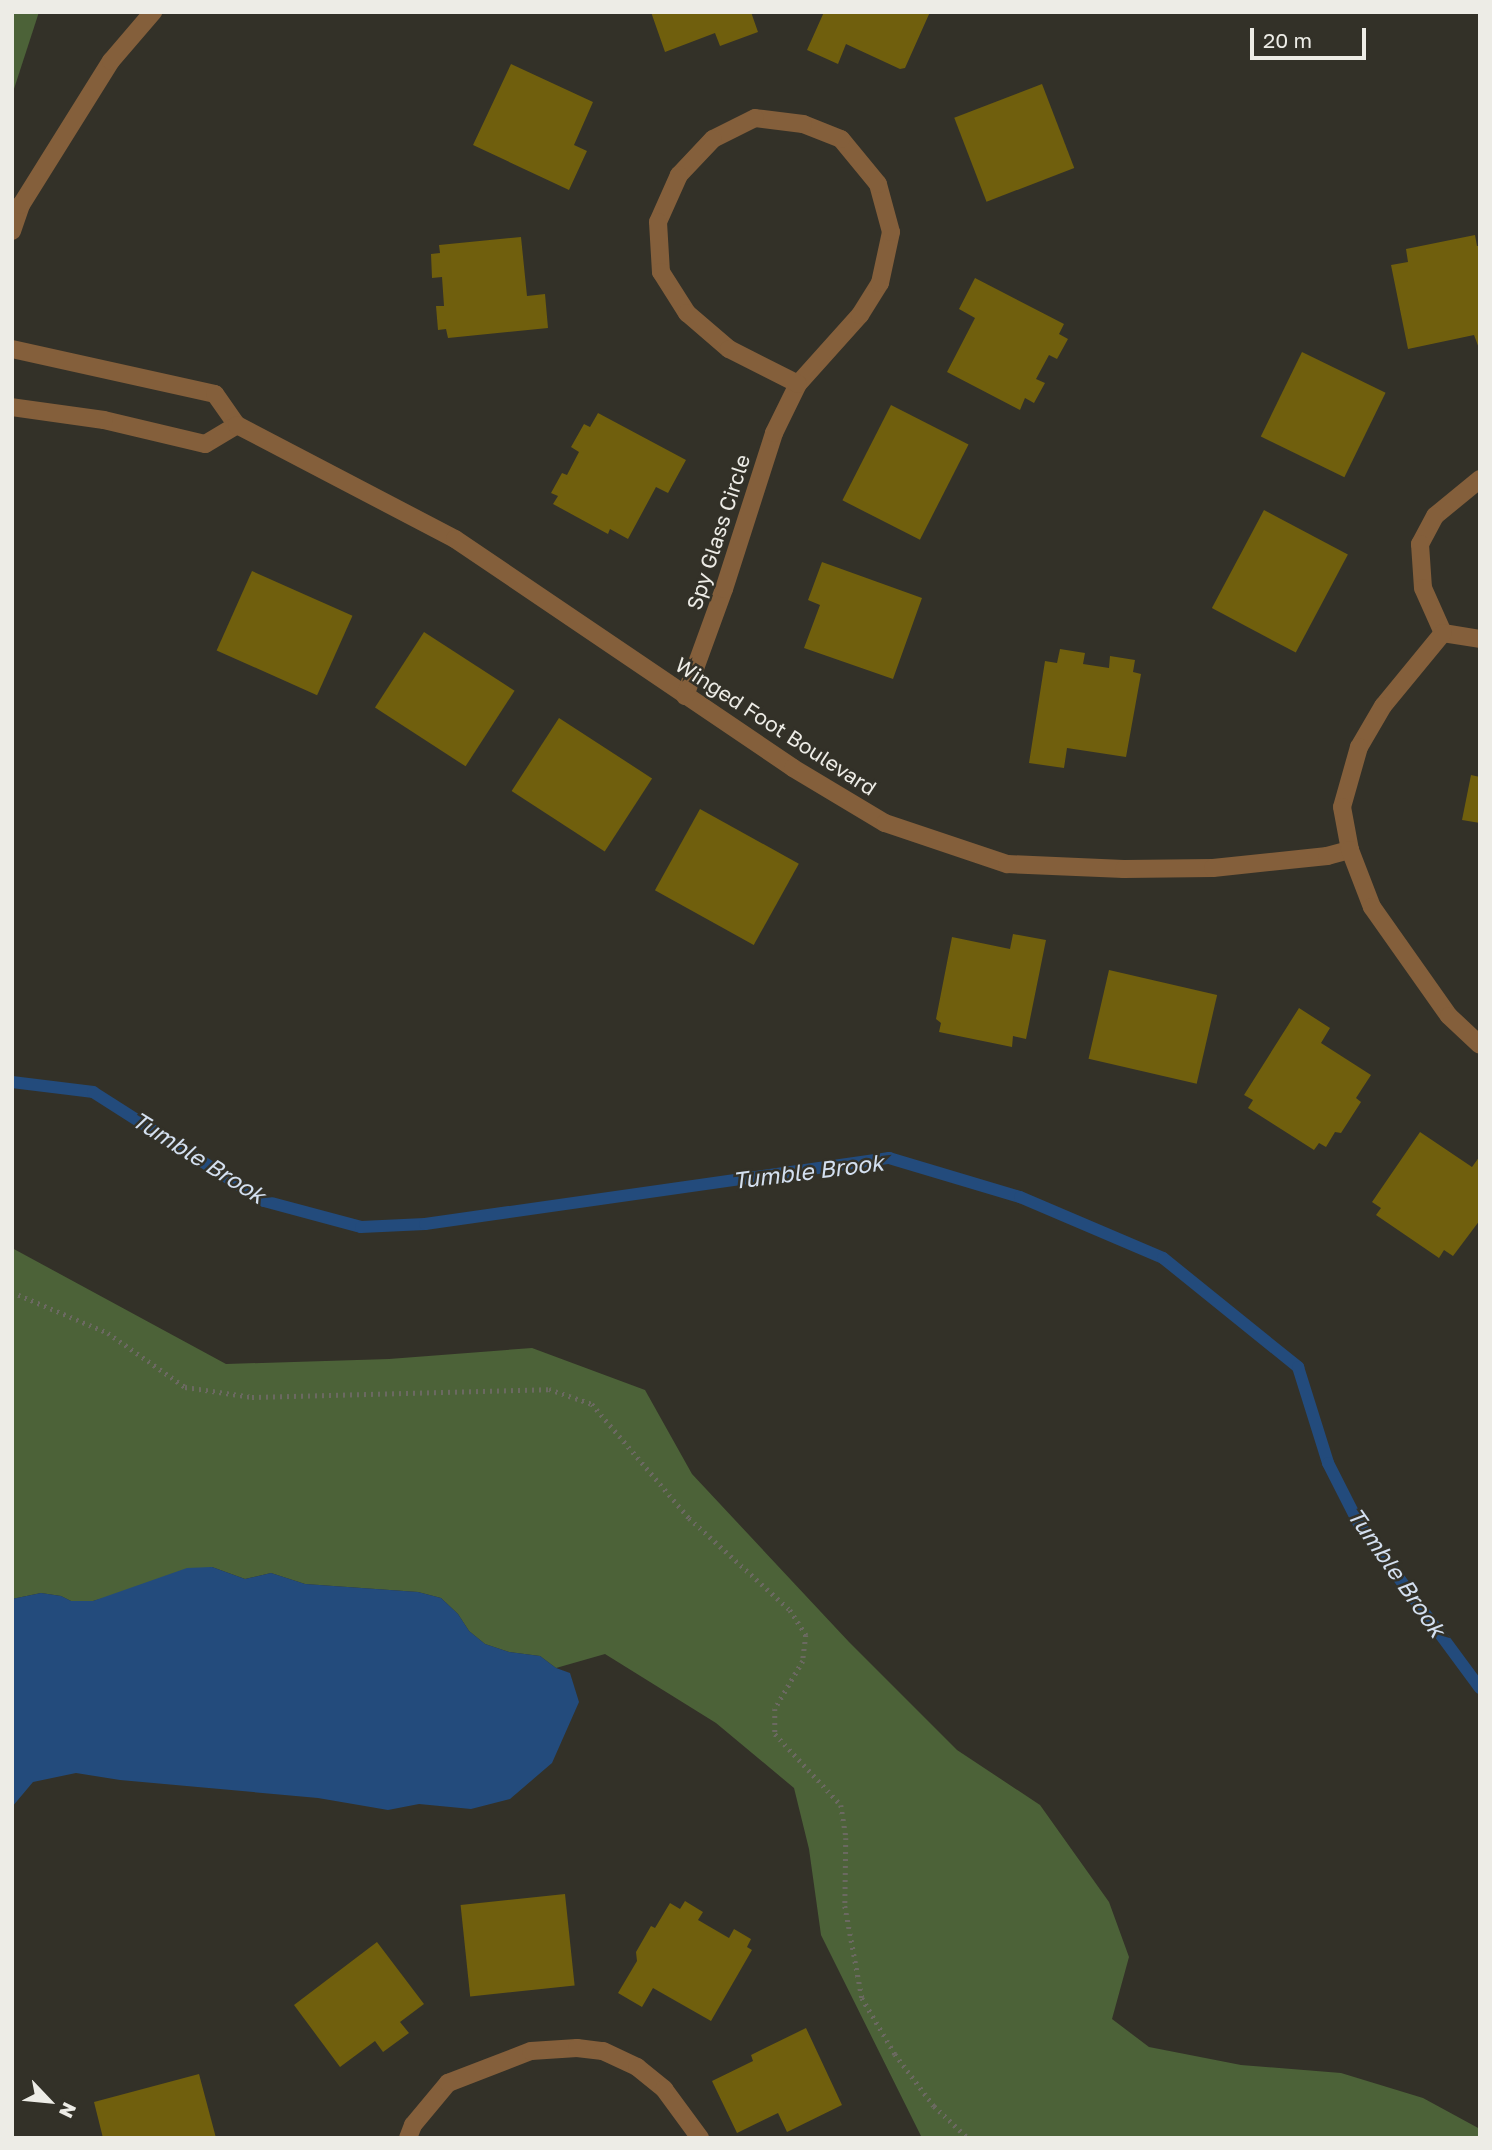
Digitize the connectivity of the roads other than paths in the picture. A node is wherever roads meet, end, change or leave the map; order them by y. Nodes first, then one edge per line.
1 (153, 12) edge
2 (12, 231) edge
3 (12, 349) edge
4 (798, 384) junction
5 (12, 407) edge
6 (237, 425) junction
7 (1480, 479) edge
8 (1443, 633) junction
9 (1480, 639) edge
10 (685, 696) junction
11 (1350, 850) junction
12 (1480, 1045) edge
13 (408, 2138) edge
14 (700, 2138) edge

1 - 2 street
3 - 6 street, Winged Foot Boulevard
4 - 4 street, Spy Glass Circle
4 - 10 street, Spy Glass Circle
5 - 6 street
6 - 10 street, Winged Foot Boulevard
7 - 8 street
8 - 9 street
8 - 11 street
10 - 11 street, Winged Foot Boulevard
11 - 12 street
13 - 14 street

